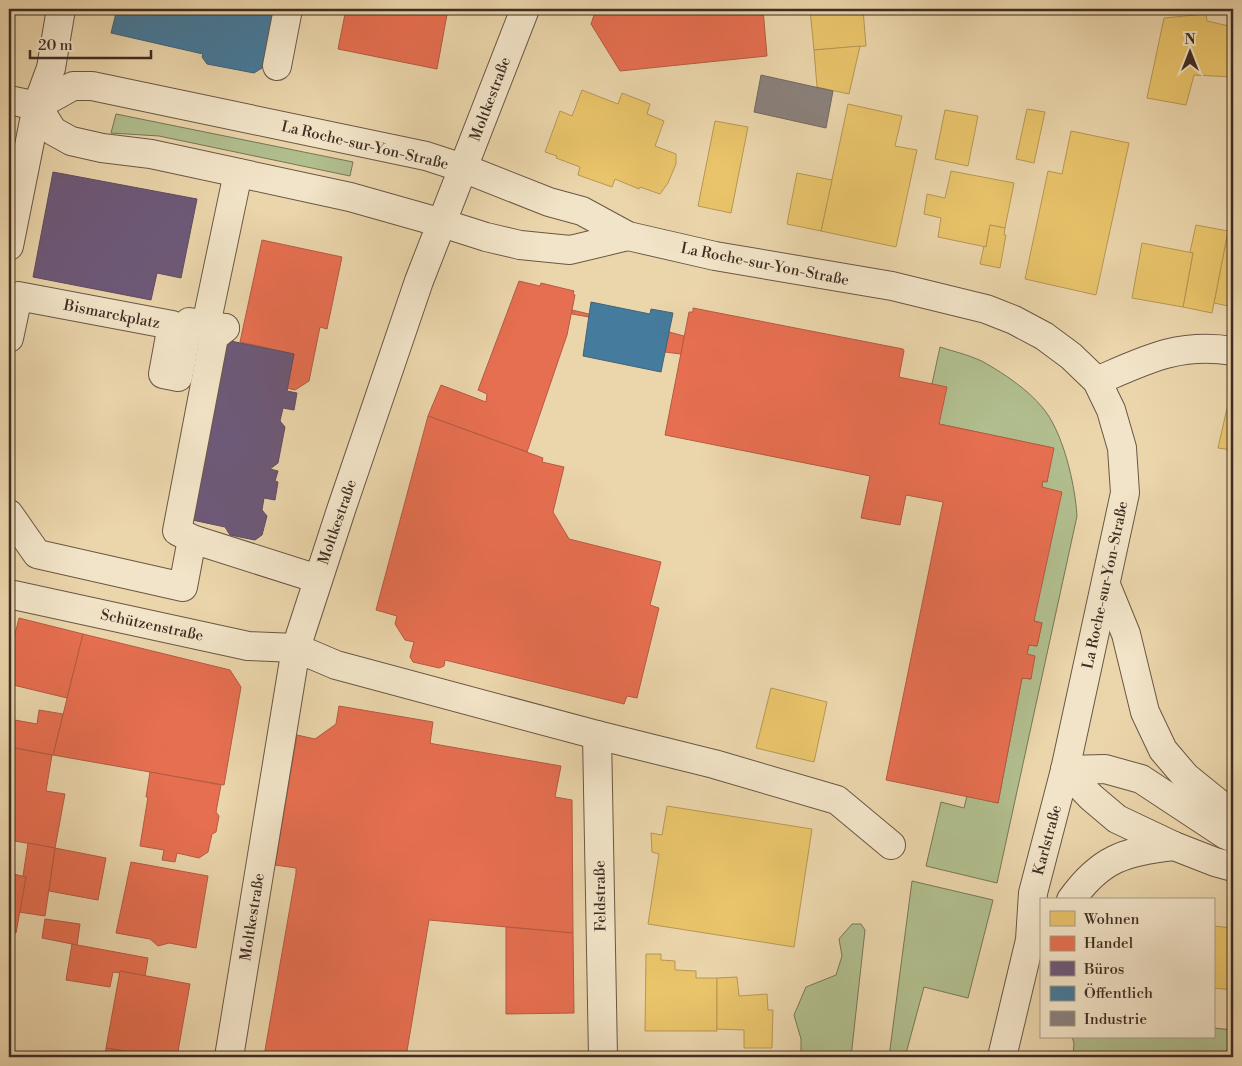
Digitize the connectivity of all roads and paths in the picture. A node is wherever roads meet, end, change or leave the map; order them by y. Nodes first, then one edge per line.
1 (62, 9) edge
2 (288, 9) edge
3 (526, 9) edge
4 (277, 66) dead end
5 (9, 100) edge
6 (37, 106) junction
7 (463, 168) junction
8 (238, 172) junction
9 (442, 222) junction
10 (628, 236) junction
11 (9, 246) edge
12 (206, 325) junction
13 (9, 334) edge
14 (1233, 351) edge
15 (1096, 381) junction
16 (9, 514) edge
17 (192, 539) junction
18 (318, 579) junction
19 (1106, 585) junction
20 (9, 594) edge
21 (296, 648) junction
22 (597, 735) junction
23 (1065, 770) junction
24 (1233, 815) edge
25 (1233, 838) edge
26 (891, 845) dead end
27 (1174, 846) junction
28 (1233, 867) edge
29 (1072, 898) edge
30 (1035, 937) edge
31 (230, 1057) edge
32 (603, 1057) edge
33 (1002, 1057) edge

1 - 6 street
2 - 4 street
3 - 7 street, Moltkestraße
5 - 6 street
6 - 7 street, La Roche-sur-Yon-Straße
6 - 8 street
6 - 11 street
7 - 9 street, Moltkestraße
7 - 10 street, La Roche-sur-Yon-Straße
8 - 9 street
8 - 12 street
9 - 10 street
9 - 18 street, Moltkestraße
10 - 15 street, La Roche-sur-Yon-Straße
12 - 13 street, Bismarckplatz
12 - 17 street
14 - 15 street
15 - 19 street, La Roche-sur-Yon-Straße
16 - 17 street
17 - 18 street
18 - 21 street, Moltkestraße
19 - 23 street, La Roche-sur-Yon-Straße
19 - 24 street
20 - 21 street, Schützenstraße
21 - 22 street
21 - 31 street, Moltkestraße
22 - 26 street
22 - 32 street, Feldstraße
23 - 25 street
23 - 27 street
23 - 30 street, Karlstraße
27 - 28 street
27 - 29 street
30 - 33 street, Karlstraße

